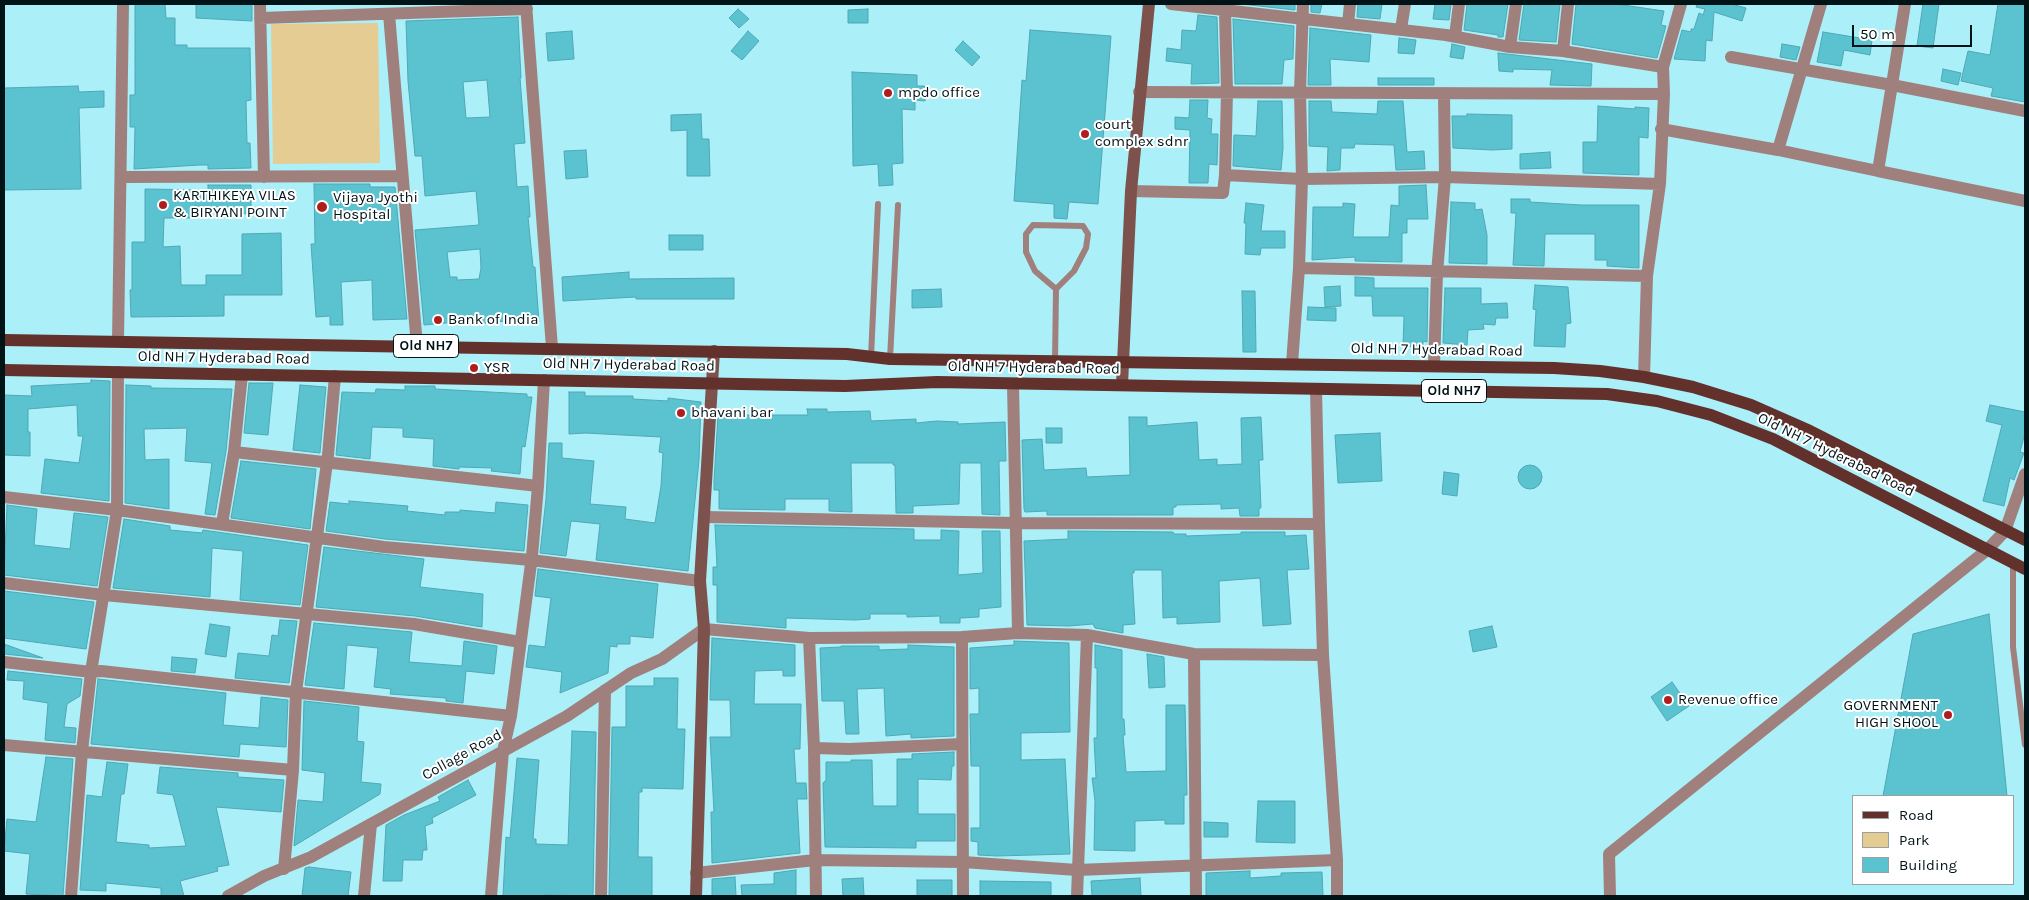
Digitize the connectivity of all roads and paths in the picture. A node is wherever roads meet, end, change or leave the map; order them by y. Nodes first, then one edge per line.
1 (124, 4) edge
2 (260, 4) edge
3 (1149, 4) edge
4 (1171, 4) edge
5 (1303, 4) edge
6 (1350, 4) edge
7 (1405, 4) edge
8 (1459, 4) edge
9 (1516, 4) edge
10 (1568, 4) edge
11 (1681, 4) edge
12 (1821, 4) edge
13 (1905, 4) edge
14 (526, 6) edge
15 (1245, 8) edge
16 (1225, 10) junction
17 (389, 14) junction
18 (260, 18) junction
19 (1302, 18) junction
20 (1348, 24) junction
21 (1400, 29) junction
22 (1455, 36) junction
23 (1510, 47) junction
24 (1563, 52) junction
25 (1731, 57) dead end
26 (1663, 67) junction
27 (1801, 70) junction
28 (1892, 85) junction
29 (1139, 92) junction
30 (1227, 92) junction
31 (1300, 92) junction
32 (1444, 94) junction
33 (1664, 94) junction
34 (2025, 111) edge
35 (1662, 129) junction
36 (1778, 150) junction
37 (1878, 171) junction
38 (1225, 175) junction
39 (264, 176) junction
40 (402, 176) junction
41 (121, 177) junction
42 (1445, 177) junction
43 (1302, 179) junction
44 (1660, 184) junction
45 (1130, 191) junction
46 (2025, 201) edge
47 (878, 204) dead end
48 (898, 205) dead end
49 (1300, 268) junction
50 (1437, 273) junction
51 (1647, 276) junction
52 (1056, 289) junction
53 (4, 340) edge
54 (118, 341) junction
55 (417, 346) junction
56 (552, 348) junction
57 (714, 351) junction
58 (871, 357) junction
59 (890, 359) junction
60 (1055, 362) junction
61 (1122, 362) junction
62 (1292, 364) junction
63 (1434, 366) junction
64 (4, 370) edge
65 (118, 372) junction
66 (242, 375) junction
67 (335, 376) junction
68 (1644, 376) junction
69 (544, 380) junction
70 (712, 383) junction
71 (1013, 384) junction
72 (1122, 385) junction
73 (1316, 388) junction
74 (234, 452) junction
75 (327, 464) junction
76 (2025, 474) edge
77 (538, 486) junction
78 (4, 497) edge
79 (117, 510) junction
80 (705, 516) junction
81 (1014, 523) junction
82 (222, 524) junction
83 (1319, 524) junction
84 (2005, 531) junction
85 (318, 537) junction
86 (2025, 540) edge
87 (1987, 550) junction
88 (531, 560) junction
89 (2019, 566) edge
90 (700, 581) junction
91 (4, 583) edge
92 (104, 595) junction
93 (307, 614) junction
94 (704, 629) junction
95 (1018, 633) junction
96 (1087, 635) junction
97 (962, 637) junction
98 (809, 638) junction
99 (520, 642) junction
100 (1194, 654) junction
101 (1323, 655) junction
102 (4, 662) edge
103 (91, 672) junction
104 (605, 690) junction
105 (296, 692) junction
106 (511, 716) junction
107 (962, 744) junction
108 (4, 745) edge
109 (2025, 745) edge
110 (814, 748) junction
111 (82, 751) junction
112 (503, 751) junction
113 (4, 752) edge
114 (293, 770) junction
115 (371, 824) junction
116 (815, 860) junction
117 (1337, 860) junction
118 (963, 862) junction
119 (1196, 864) junction
120 (284, 869) junction
121 (1077, 870) junction
122 (696, 873) junction
123 (70, 896) edge
124 (228, 896) edge
125 (364, 896) edge
126 (491, 896) edge
127 (601, 896) edge
128 (696, 896) edge
129 (816, 896) edge
130 (963, 896) edge
131 (1076, 896) edge
132 (1196, 896) edge
133 (1337, 896) edge
134 (1610, 896) edge

1 - 41 street
2 - 18 street
3 - 29 main road
4 - 16 street
5 - 19 street
6 - 20 street
7 - 21 street
8 - 22 street
9 - 23 street
10 - 24 street
11 - 26 street
12 - 27 street
13 - 28 street
14 - 17 street
14 - 56 street
15 - 16 street
15 - 19 street
16 - 30 street
17 - 18 street
17 - 40 street
18 - 39 street
19 - 20 street
19 - 31 street
20 - 21 street
21 - 22 street
22 - 23 street
23 - 24 street
24 - 26 street
25 - 27 street
26 - 33 street
27 - 28 street
27 - 36 street
28 - 34 street
28 - 37 street
29 - 30 street
29 - 45 main road
30 - 31 street
30 - 38 street
31 - 32 street
31 - 43 street
32 - 33 street
32 - 42 street
33 - 35 street
35 - 36 street
35 - 44 street
36 - 37 street
37 - 46 street
38 - 43 street
38 - 45 street
39 - 40 street
39 - 41 street
40 - 55 street
41 - 54 street
42 - 43 street
42 - 44 street
42 - 50 street
43 - 49 street
44 - 51 street
45 - 61 main road
47 - 58 lane
48 - 59 lane
49 - 50 street
49 - 62 street
50 - 51 street
50 - 63 street
51 - 68 street
52 - 52 lane
52 - 60 lane
53 - 54 main road, Old NH 7 Hyderabad Road / Old NH7
54 - 55 main road, Old NH 7 Hyderabad Road / Old NH7
55 - 56 main road, Old NH 7 Hyderabad Road / Old NH7
56 - 57 main road, Old NH 7 Hyderabad Road / Old NH7
57 - 58 main road, Old NH 7 Hyderabad Road / Old NH7
57 - 70 main road
58 - 59 main road, Old NH 7 Hyderabad Road / Old NH7
59 - 60 main road, Old NH 7 Hyderabad Road / Old NH7
60 - 61 main road, Old NH 7 Hyderabad Road / Old NH7
61 - 62 main road, Old NH 7 Hyderabad Road / Old NH7
61 - 72 main road
62 - 63 main road, Old NH 7 Hyderabad Road / Old NH7
63 - 68 main road, Old NH 7 Hyderabad Road / Old NH7
64 - 65 main road, Old NH 7 Hyderabad Road / Old NH7
65 - 66 main road, Old NH 7 Hyderabad Road / Old NH7
65 - 79 street
66 - 67 main road, Old NH 7 Hyderabad Road / Old NH7
66 - 74 street
67 - 69 main road, Old NH 7 Hyderabad Road / Old NH7
67 - 75 street
68 - 84 main road, Old NH 7 Hyderabad Road / Old NH7
69 - 70 main road, Old NH 7 Hyderabad Road / Old NH7
69 - 77 street
70 - 71 main road, Old NH 7 Hyderabad Road / Old NH7
70 - 80 main road
71 - 72 main road, Old NH 7 Hyderabad Road / Old NH7
71 - 81 street
72 - 73 main road, Old NH 7 Hyderabad Road / Old NH7
73 - 83 street
73 - 87 main road, Old NH 7 Hyderabad Road / Old NH7
74 - 75 street
74 - 82 street
75 - 77 street
75 - 85 street
76 - 84 street
77 - 88 street
78 - 79 street
79 - 82 street
79 - 92 street
80 - 81 street
80 - 90 main road
81 - 83 street
81 - 95 street
82 - 85 street
83 - 101 street
84 - 86 main road, Old NH 7 Hyderabad Road / Old NH7
84 - 87 street
85 - 88 street
85 - 93 street
87 - 89 main road, Old NH 7 Hyderabad Road / Old NH7
87 - 134 street
88 - 90 street
88 - 99 street
89 - 109 lane
90 - 94 main road
91 - 92 street
92 - 93 street
92 - 103 street
93 - 99 street
93 - 105 street
94 - 98 street
94 - 104 street, Collage Road
94 - 122 main road
95 - 96 street
95 - 97 street
96 - 100 street
96 - 121 street
97 - 98 street
97 - 107 street
98 - 110 street
99 - 106 street
100 - 101 street
100 - 119 street
101 - 117 street
102 - 103 street
103 - 105 street
103 - 111 street
104 - 112 street, Collage Road
104 - 127 street
105 - 106 street
105 - 114 street
106 - 112 street
107 - 110 street
107 - 118 street
108 - 111 street
108 - 113 street
110 - 116 street
111 - 114 street
111 - 123 street
112 - 115 street, Collage Road
112 - 126 street
114 - 120 street
115 - 120 street, Collage Road
115 - 125 street
116 - 118 street
116 - 122 street
116 - 129 street
117 - 119 street
117 - 133 street
118 - 121 street
118 - 130 street
119 - 121 street
119 - 132 street
120 - 124 street, Collage Road
121 - 131 street
122 - 128 main road

